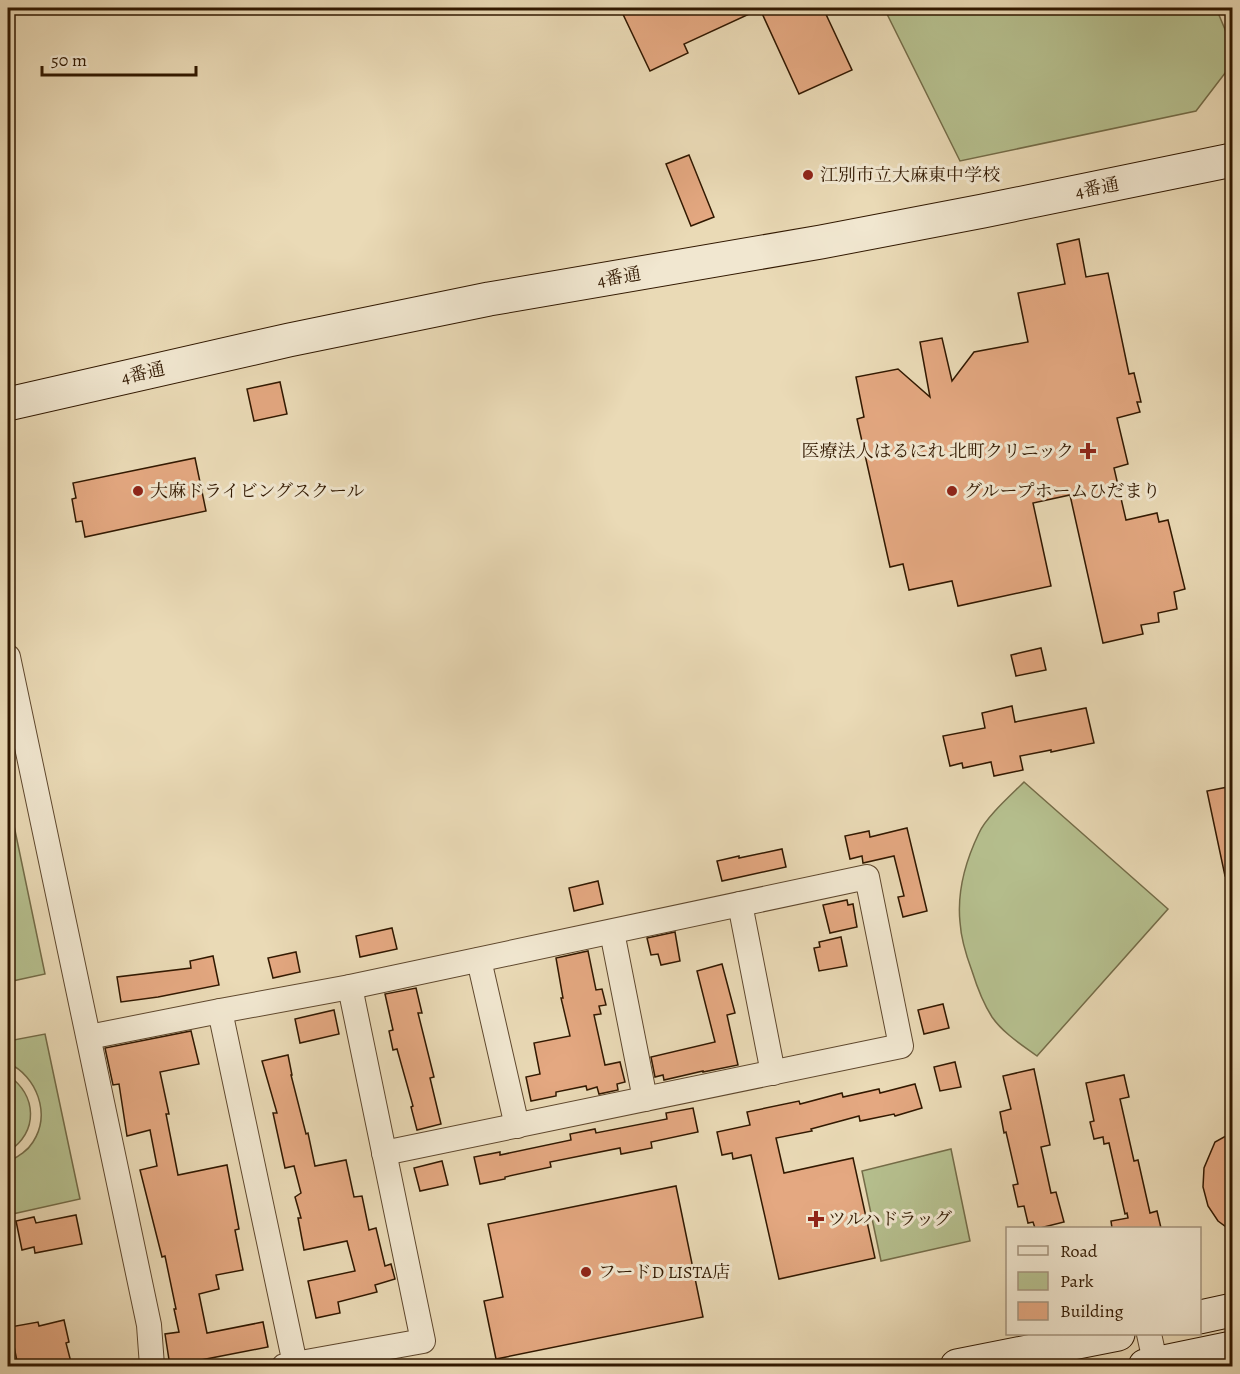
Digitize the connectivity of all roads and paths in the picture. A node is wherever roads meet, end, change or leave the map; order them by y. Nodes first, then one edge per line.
1 (1233, 160) edge
2 (8, 404) edge
3 (8, 657) edge
4 (740, 904) junction
5 (612, 932) junction
6 (479, 960) junction
7 (350, 987) junction
8 (220, 1011) junction
9 (89, 1037) junction
10 (773, 1072) junction
11 (645, 1099) junction
12 (517, 1126) junction
13 (384, 1153) junction
14 (1233, 1310) edge
15 (1201, 1317) edge
16 (1113, 1335) edge
17 (1233, 1348) edge
18 (1152, 1358) edge
19 (290, 1365) edge
20 (153, 1366) edge
21 (957, 1366) edge

1 - 2 street, 4番通
3 - 9 street
4 - 5 street
4 - 10 street
4 - 10 street
5 - 6 street
5 - 11 street
6 - 7 street
6 - 12 street
7 - 8 street
7 - 13 street
8 - 9 street
8 - 19 street
9 - 20 street
10 - 11 street
11 - 12 street
12 - 13 street
13 - 19 street
14 - 15 street
16 - 21 street
17 - 18 street

